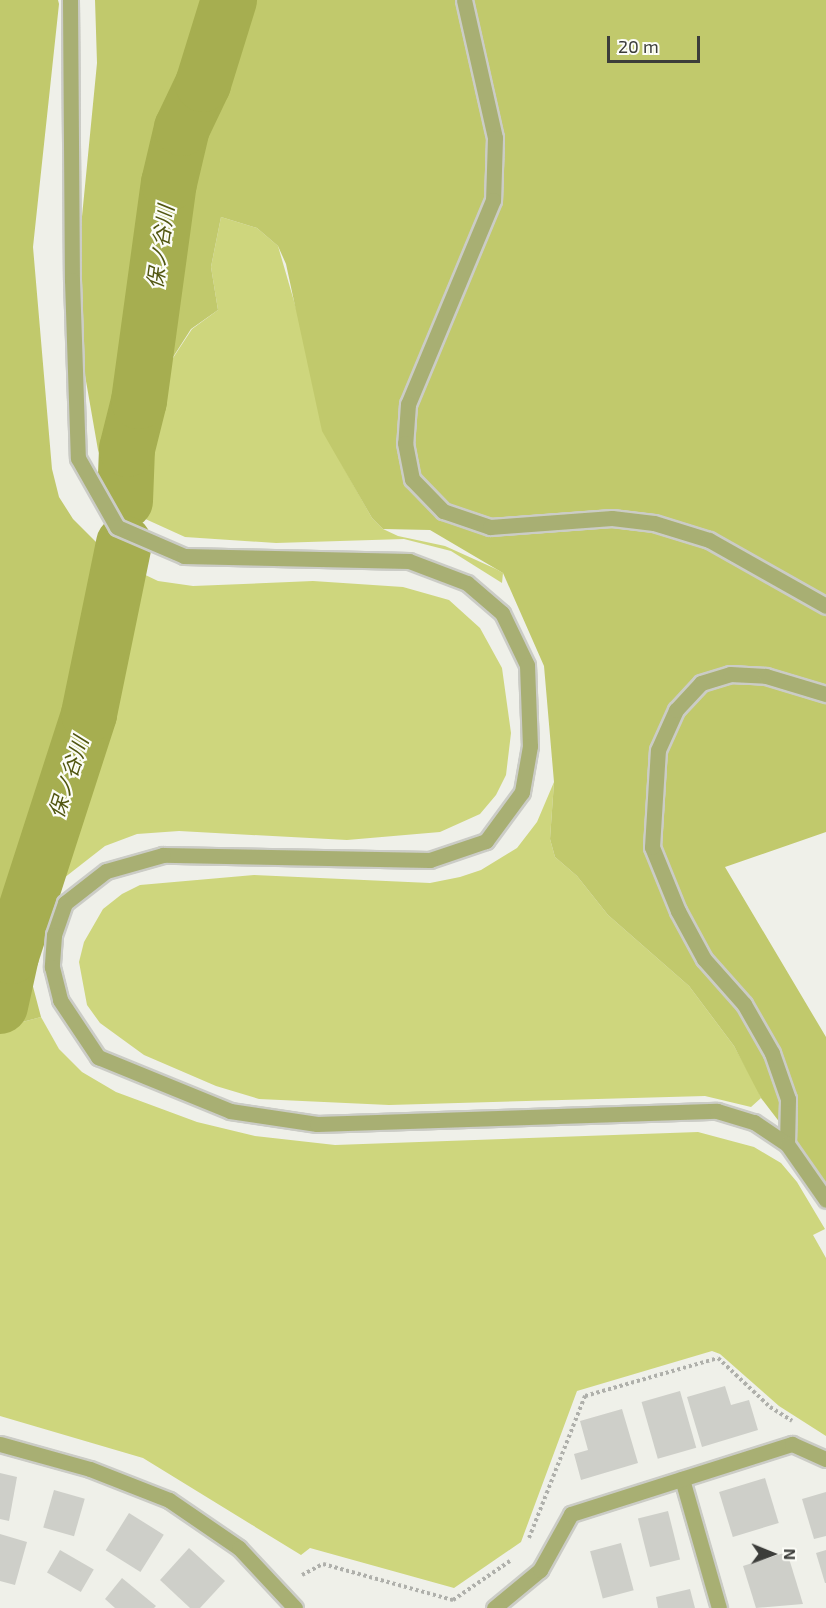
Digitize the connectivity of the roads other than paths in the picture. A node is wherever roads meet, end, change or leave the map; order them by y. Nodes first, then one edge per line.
1 (70, 0) edge
2 (464, 0) edge
3 (826, 606) edge
4 (826, 694) edge
5 (787, 1144) junction
6 (826, 1200) edge
7 (0, 1444) edge
8 (826, 1459) edge
9 (682, 1479) junction
10 (295, 1608) edge
11 (494, 1608) edge
12 (719, 1608) edge

1 - 5 street
2 - 3 street
4 - 5 street
5 - 6 street
7 - 10 street
8 - 9 street
9 - 11 street
9 - 12 street

